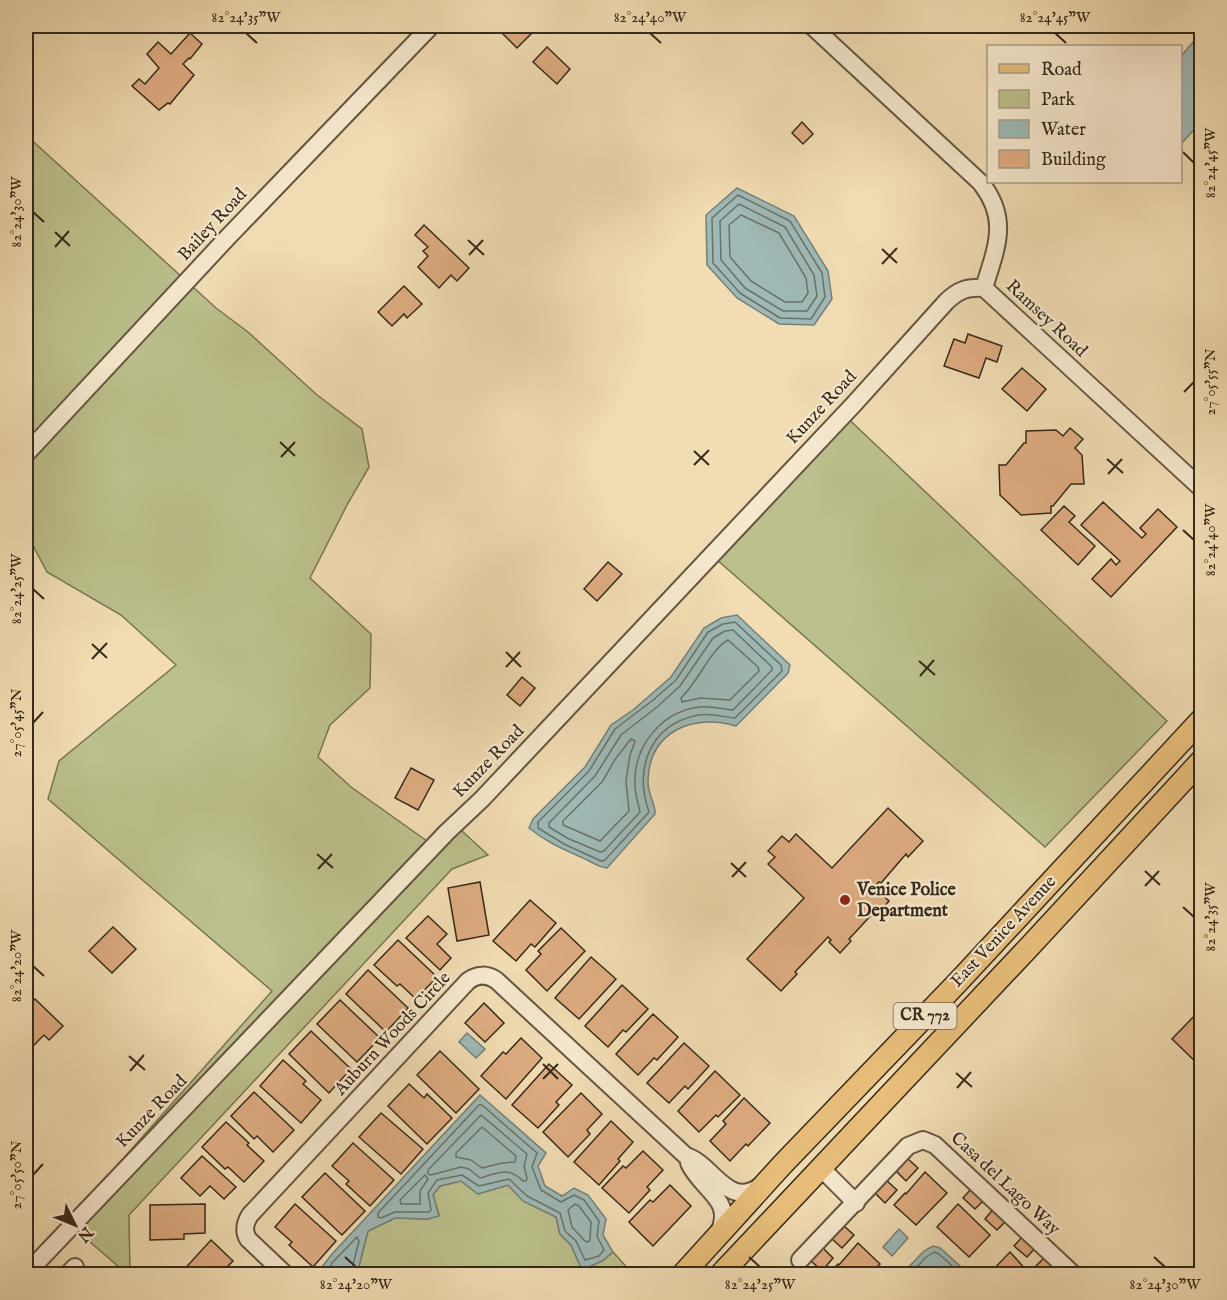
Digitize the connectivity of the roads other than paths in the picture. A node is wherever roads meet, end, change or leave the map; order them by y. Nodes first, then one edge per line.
1 (431, 26) edge
2 (812, 26) edge
3 (984, 288) junction
4 (26, 454) edge
5 (1202, 489) edge
6 (1202, 719) edge
7 (1167, 756) junction
8 (1202, 759) edge
9 (1030, 945) junction
10 (686, 1156) junction
11 (782, 1166) junction
12 (821, 1168) junction
13 (856, 1203) junction
14 (713, 1242) junction
15 (800, 1260) dead end
16 (26, 1275) edge
17 (285, 1275) edge
18 (683, 1275) edge
19 (721, 1275) edge
20 (1073, 1275) edge

1 - 4 street, Bailey Road
2 - 3 street, Ramsey Road
3 - 5 street, Ramsey Road
3 - 16 street, Kunze Road
6 - 7 main road, East Venice Avenue / CR 772
7 - 9 main road
7 - 11 main road, East Venice Avenue / CR 772
8 - 9 main road, East Venice Avenue / CR 772
9 - 12 main road, East Venice Avenue / CR 772
10 - 11 street, Auburn Woods Circle
10 - 14 street, Auburn Woods Circle
10 - 17 street, Auburn Woods Circle
11 - 14 main road, East Venice Avenue / CR 772
12 - 13 street
12 - 19 main road, East Venice Avenue / CR 772
13 - 15 street, Casa del Lago Way
13 - 20 street, Casa del Lago Way
14 - 18 main road, East Venice Avenue / CR 772

